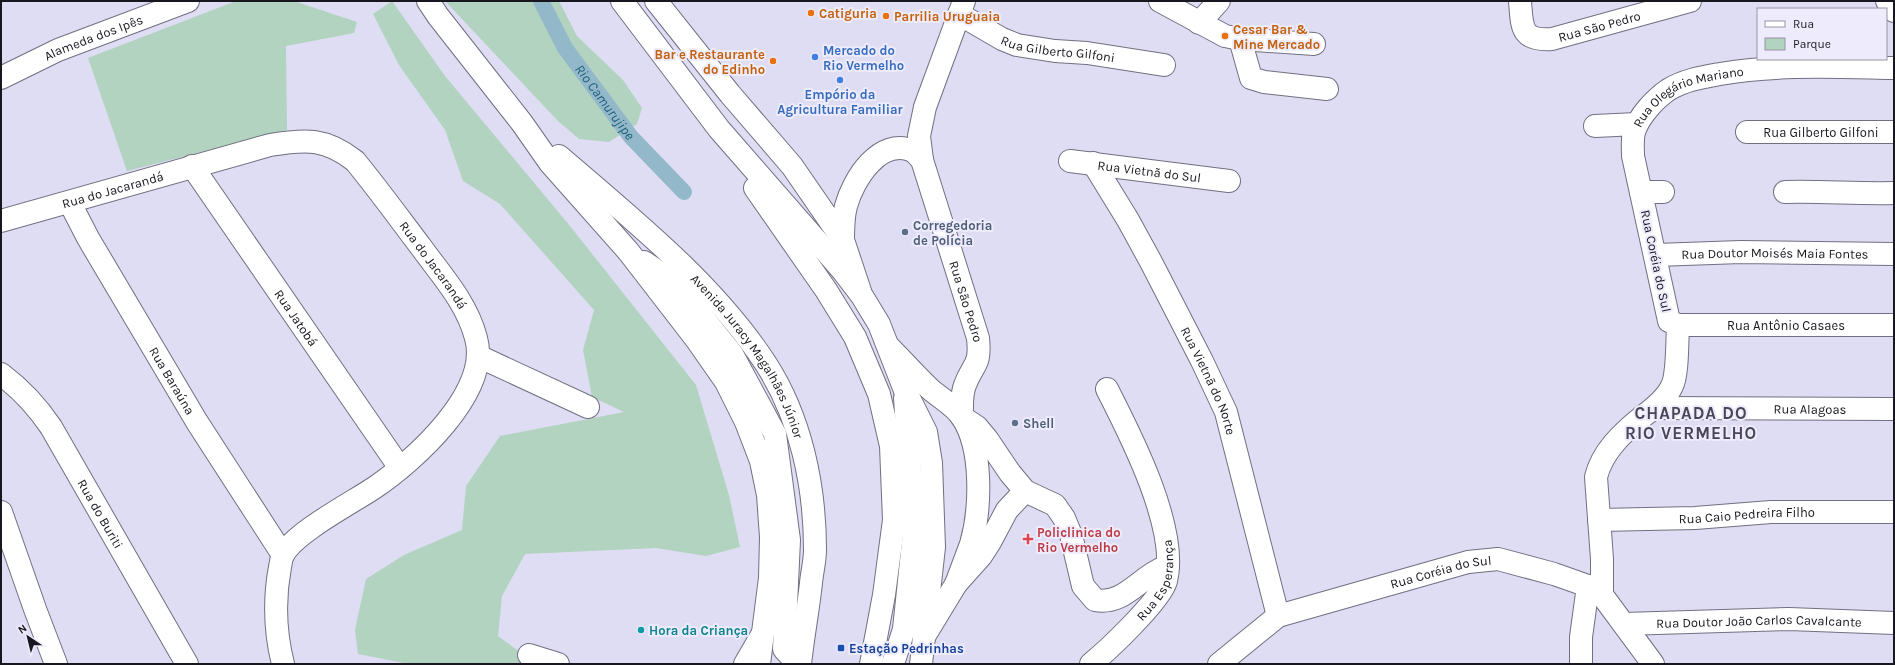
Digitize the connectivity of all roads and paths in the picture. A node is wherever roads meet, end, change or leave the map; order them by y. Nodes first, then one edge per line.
1 (188, 1) edge
2 (428, 1) edge
3 (622, 1) edge
4 (656, 1) edge
5 (1160, 1) edge
6 (1219, 1) edge
7 (1520, 1) edge
8 (1690, 1) edge
9 (1887, 1) edge
10 (961, 8) edge
11 (1894, 11) edge
12 (1199, 23) junction
13 (1240, 39) junction
14 (1314, 44) dead end
15 (1164, 65) dead end
16 (1894, 68) edge
17 (1, 78) edge
18 (1327, 89) dead end
19 (522, 123) junction
20 (1595, 126) dead end
21 (719, 129) junction
22 (1641, 130) junction
23 (1748, 132) dead end
24 (1894, 132) edge
25 (922, 160) junction
26 (1070, 161) dead end
27 (1093, 164) junction
28 (192, 166) junction
29 (1229, 181) dead end
30 (1641, 192) junction
31 (1663, 192) dead end
32 (1785, 192) dead end
33 (1894, 192) edge
34 (70, 203) junction
35 (1, 222) edge
36 (843, 240) junction
37 (628, 251) junction
38 (1894, 254) edge
39 (1656, 255) junction
40 (862, 296) junction
41 (1678, 325) junction
42 (1894, 325) edge
43 (890, 348) junction
44 (478, 356) junction
45 (1, 374) edge
46 (971, 375) junction
47 (904, 388) junction
48 (1107, 389) dead end
49 (932, 390) junction
50 (588, 407) dead end
51 (1654, 408) junction
52 (1894, 409) edge
53 (962, 417) junction
54 (400, 468) junction
55 (1025, 491) junction
56 (1, 512) edge
57 (1894, 512) edge
58 (1599, 520) junction
59 (283, 555) junction
60 (1168, 566) junction
61 (956, 584) junction
62 (1595, 591) junction
63 (1278, 616) junction
64 (1894, 623) edge
65 (1624, 624) junction
66 (764, 632) junction
67 (925, 635) junction
68 (529, 655) dead end
69 (56, 664) edge
70 (187, 664) edge
71 (283, 664) edge
72 (558, 664) edge
73 (745, 664) edge
74 (759, 664) edge
75 (799, 664) edge
76 (871, 664) edge
77 (893, 664) edge
78 (921, 664) edge
79 (1091, 664) edge
80 (1219, 664) edge
81 (1580, 664) edge
82 (1653, 664) edge

1 - 17 street, Alameda dos Ipês
2 - 19 street, Avenida Juracy Magalhães Júnior
3 - 21 street
4 - 36 street
5 - 12 street
6 - 12 street
7 - 8 street, Rua São Pedro
9 - 11 street
10 - 15 street, Rua Gilberto Gilfoni
10 - 25 street, Rua São Pedro
12 - 13 street
13 - 14 street
13 - 18 street
16 - 22 street, Rua Olegário Mariano
19 - 37 street, Avenida Juracy Magalhães Júnior
19 - 75 street, Avenida Juracy Magalhães Júnior
20 - 22 street
21 - 40 street
21 - 76 street
22 - 30 street, Rua Coréia do Sul
23 - 24 street, Rua Gilberto Gilfoni
25 - 36 street
25 - 46 street, Rua São Pedro
26 - 27 street, Rua Vietnã do Sul
27 - 29 street, Rua Vietnã do Sul
27 - 63 street, Rua Vietnã do Norte
28 - 34 street, Rua do Jacarandá
28 - 44 street, Rua do Jacarandá
28 - 54 street, Rua Jatobá
30 - 31 street
30 - 39 street, Rua Coréia do Sul
32 - 33 street
34 - 35 street, Rua do Jacarandá
34 - 59 street, Rua Baraúna
36 - 40 street
37 - 66 street, Avenida Juracy Magalhães Júnior
37 - 75 street
38 - 39 street, Rua Doutor Moisés Maia Fontes
39 - 41 street, Rua Coréia do Sul
40 - 43 street
41 - 42 street, Rua Antônio Casaes
41 - 51 street, Rua Coréia do Sul
43 - 47 street
43 - 49 street
44 - 50 street
44 - 54 street, Rua do Jacarandá
45 - 70 street, Rua do Buriti
46 - 49 street
46 - 53 street, Rua São Pedro
47 - 67 street
47 - 77 street
48 - 60 street, Rua Esperança
49 - 53 street
51 - 52 street, Rua Alagoas
51 - 58 street, Rua Coréia do Sul
53 - 55 street
53 - 61 street
54 - 59 street, Rua do Jacarandá
55 - 60 street
55 - 61 street
56 - 69 street
57 - 58 street, Rua Caio Pedreira Filho
58 - 62 street, Rua Coréia do Sul
59 - 71 street, Rua do Jacarandá
60 - 79 street, Rua Esperança
61 - 67 street
62 - 63 street, Rua Coréia do Sul
62 - 65 street
62 - 81 street
63 - 80 street
64 - 65 street, Rua Doutor João Carlos Cavalcante
65 - 82 street
66 - 73 street
66 - 74 street, Avenida Juracy Magalhães Júnior
67 - 78 street
68 - 72 street

